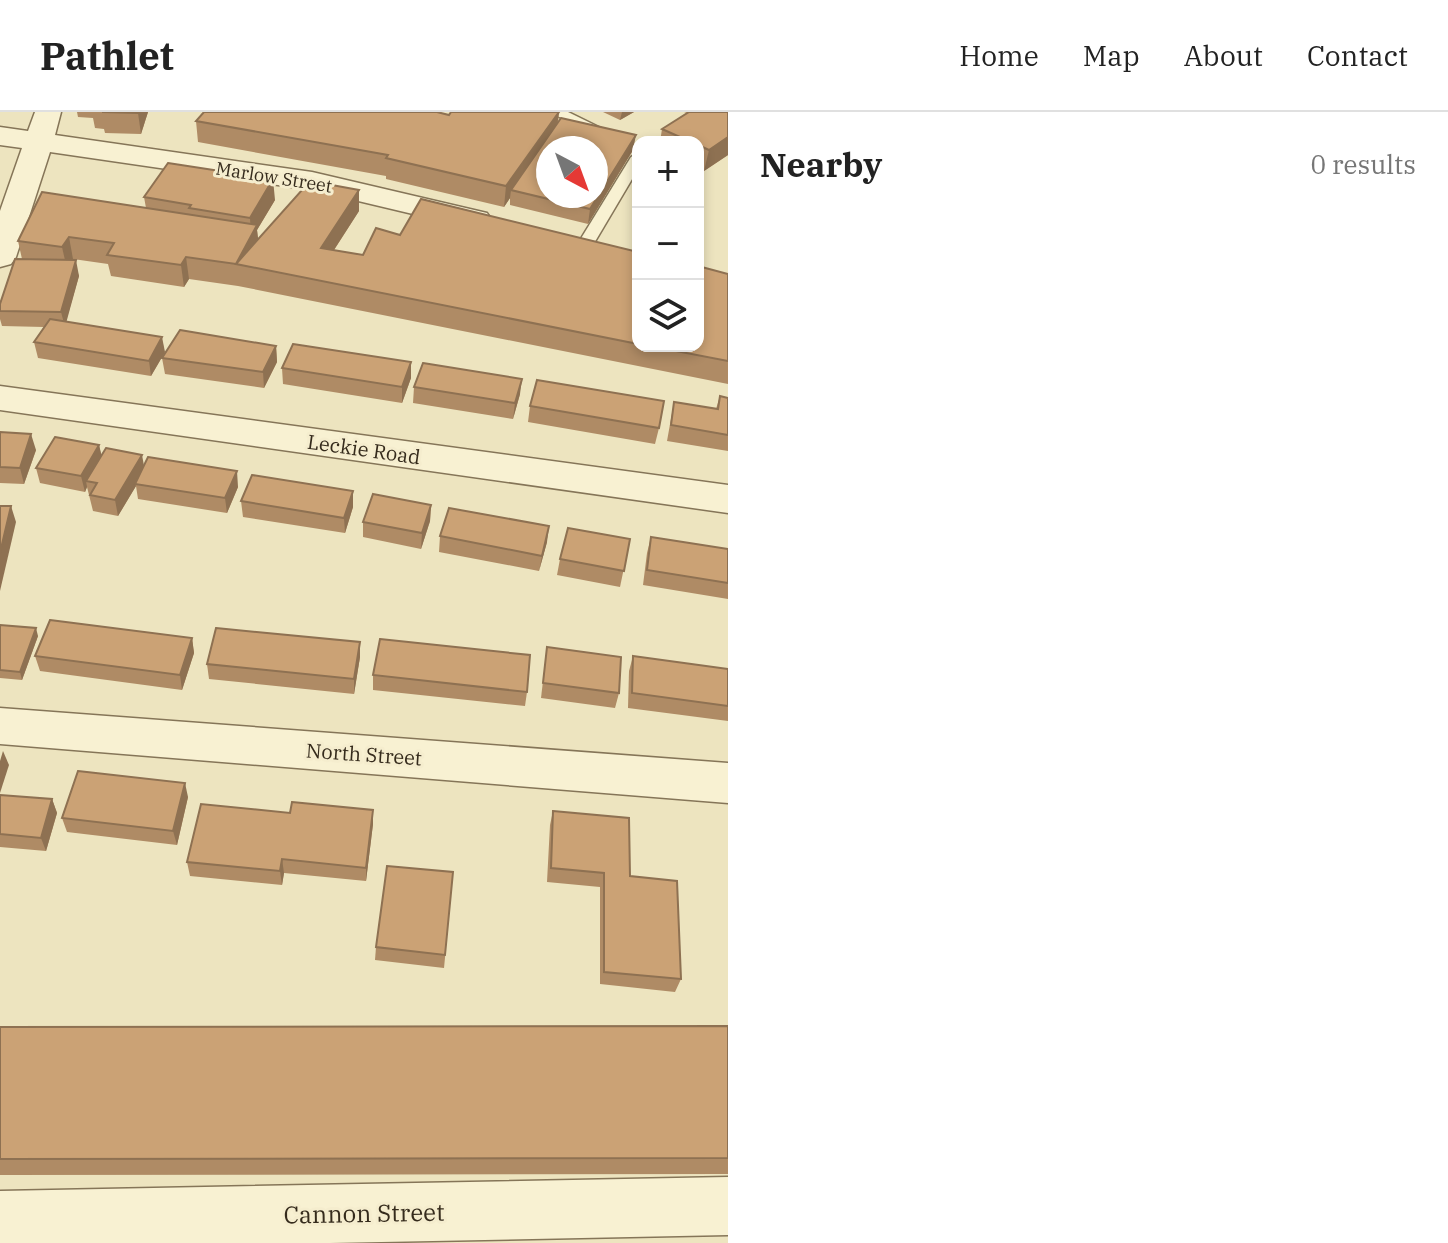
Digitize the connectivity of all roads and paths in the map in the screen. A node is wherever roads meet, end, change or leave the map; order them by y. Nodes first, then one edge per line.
1 (48, 112) edge
2 (556, 112) edge
3 (0, 136) edge
4 (39, 142) junction
5 (631, 147) edge
6 (509, 227) edge
7 (555, 238) edge
8 (598, 248) joint
9 (0, 257) edge
10 (0, 398) edge
11 (728, 499) edge
12 (0, 726) edge
13 (728, 783) edge
14 (728, 1206) edge
15 (0, 1220) edge

1 - 4 street
2 - 5 lane
3 - 4 street, Marlow Street
4 - 6 street, Marlow Street
4 - 9 street
5 - 8 lane
7 - 8 street
10 - 11 street, Leckie Road
12 - 13 street, North Street
14 - 15 street, Cannon Street

